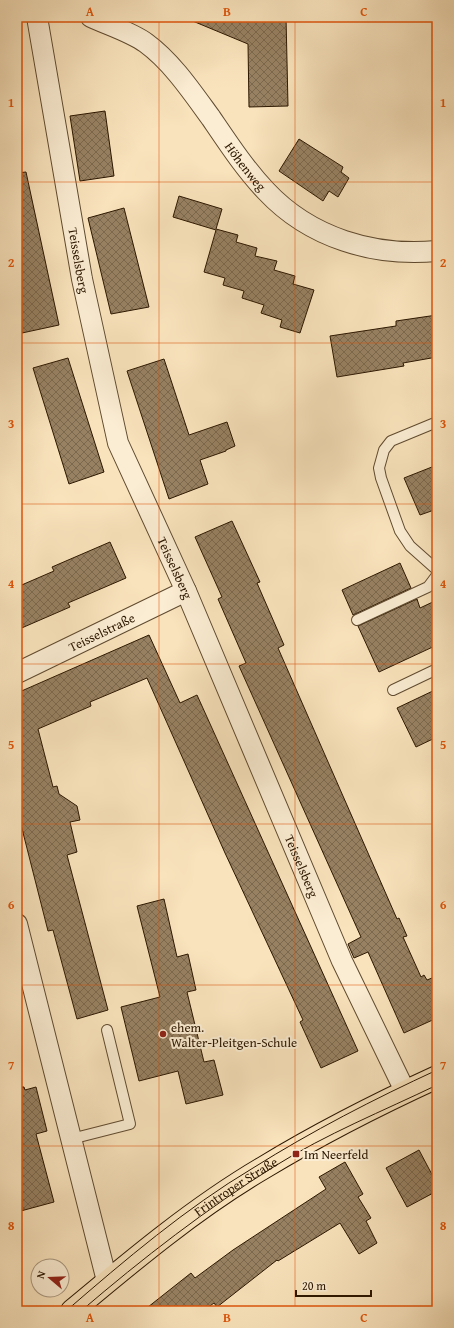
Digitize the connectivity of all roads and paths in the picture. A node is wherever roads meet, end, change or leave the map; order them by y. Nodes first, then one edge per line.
1 (37, 17) edge
2 (91, 17) edge
3 (437, 251) edge
4 (437, 422) edge
5 (437, 570) edge
6 (437, 575) edge
7 (186, 591) junction
8 (357, 620) dead end
9 (437, 669) edge
10 (17, 673) edge
11 (393, 690) dead end
12 (17, 924) edge
13 (107, 1030) dead end
14 (437, 1077) edge
15 (405, 1091) junction
16 (71, 1139) junction
17 (107, 1281) junction
18 (72, 1311) edge

1 - 7 street, Teisselsberg
2 - 3 street, Höhenweg
4 - 5 lane
6 - 8 lane
7 - 10 street, Teisselstraße
7 - 15 street, Teisselsberg
9 - 11 lane
12 - 16 street
13 - 16 lane
14 - 15 main road, Frintroper Straße
15 - 17 main road, Frintroper Straße
16 - 17 street
17 - 18 main road, Frintroper Straße

